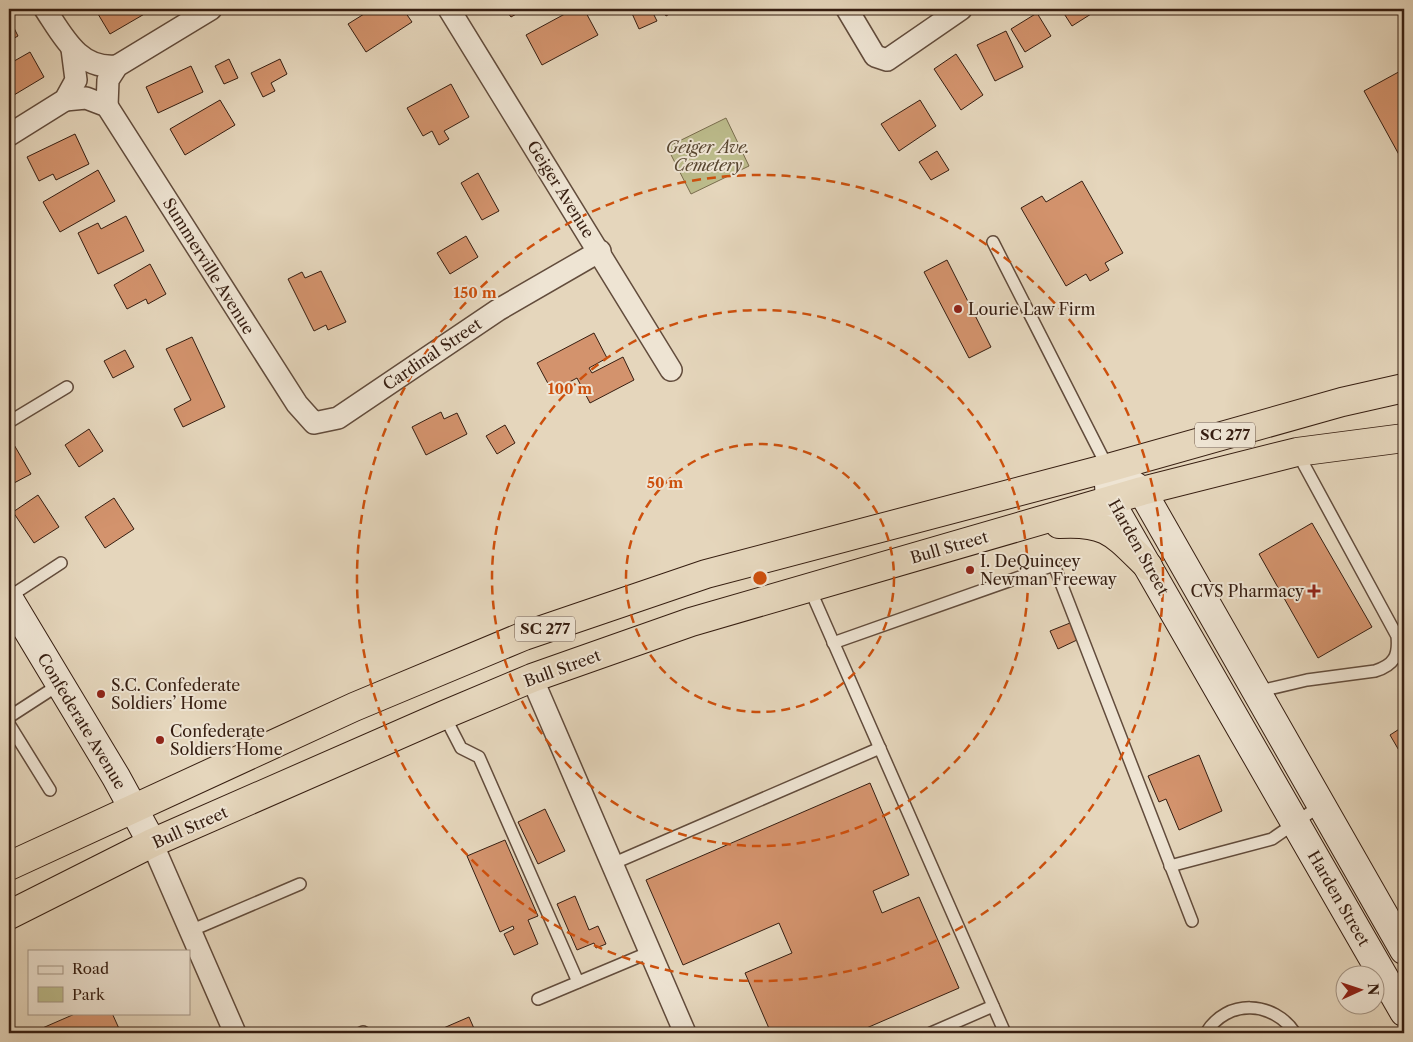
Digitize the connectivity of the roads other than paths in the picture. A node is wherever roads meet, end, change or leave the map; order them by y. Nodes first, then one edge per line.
1 (45, 9) edge
2 (211, 9) edge
3 (449, 9) edge
4 (847, 9) edge
5 (961, 9) edge
6 (72, 49) junction
7 (117, 66) junction
8 (65, 100) junction
9 (107, 106) junction
10 (9, 135) edge
11 (993, 242) dead end
12 (600, 251) junction
13 (671, 370) dead end
14 (67, 387) dead end
15 (1404, 388) edge
16 (9, 422) edge
17 (314, 423) joint
18 (1404, 438) edge
19 (1297, 452) junction
20 (1108, 468) junction
21 (1142, 491) junction
22 (1110, 500) junction
23 (1018, 527) junction
24 (61, 563) dead end
25 (1148, 566) junction
26 (809, 587) junction
27 (9, 598) edge
28 (833, 643) junction
29 (532, 678) junction
30 (60, 684) junction
31 (1256, 692) junction
32 (444, 715) junction
33 (9, 717) edge
34 (9, 724) edge
35 (880, 748) junction
36 (50, 790) dead end
37 (1321, 805) junction
38 (133, 808) junction
39 (1296, 822) junction
40 (152, 843) junction
41 (612, 864) junction
42 (9, 866) edge
43 (1170, 866) junction
44 (300, 884) dead end
45 (9, 915) edge
46 (1192, 921) dead end
47 (190, 931) junction
48 (1404, 950) edge
49 (650, 952) junction
50 (578, 982) junction
51 (538, 999) dead end
52 (993, 1006) junction
53 (1404, 1012) edge
54 (235, 1033) edge
55 (685, 1033) edge
56 (931, 1033) edge
57 (1005, 1033) edge
58 (1206, 1033) edge
59 (1295, 1033) edge

1 - 6 street
2 - 7 street
3 - 12 street, Geiger Avenue
4 - 5 street
6 - 7 street
6 - 8 street
7 - 9 street
8 - 9 street
8 - 10 street
9 - 17 street, Summerville Avenue
11 - 20 lane
12 - 13 street, Geiger Avenue
12 - 17 street, Cardinal Street
14 - 16 lane
15 - 20 highway, SC 277
18 - 19 highway, SC 277
19 - 21 highway, SC 277
19 - 31 lane
20 - 21 main road, Harden Street
20 - 22 main road, Harden Street
20 - 38 highway, SC 277
21 - 22 highway, Bull Street / SC 277
21 - 31 main road, Harden Street
22 - 23 highway, Bull Street / SC 277
22 - 25 main road, Harden Street
23 - 25 highway
23 - 26 highway, Bull Street / SC 277
24 - 27 lane
25 - 39 main road, Harden Street
26 - 28 lane
26 - 29 highway, Bull Street / SC 277
27 - 30 main road, Confederate Avenue
28 - 35 lane
28 - 43 lane
29 - 32 highway, Bull Street / SC 277
29 - 41 street
30 - 33 lane
30 - 38 main road, Confederate Avenue
31 - 37 main road, Harden Street
32 - 40 highway, Bull Street / SC 277
32 - 50 lane
34 - 36 lane
35 - 41 lane
35 - 52 lane
37 - 39 lane
37 - 48 main road, Harden Street
38 - 40 main road, Confederate Avenue
38 - 42 highway, SC 277
39 - 43 lane
39 - 53 main road, Harden Street
40 - 45 highway, Bull Street / SC 277
40 - 47 street
41 - 49 street
43 - 46 lane
44 - 47 lane
47 - 54 street
49 - 50 lane
49 - 55 street
50 - 51 lane
52 - 56 lane
52 - 57 lane
58 - 59 lane

